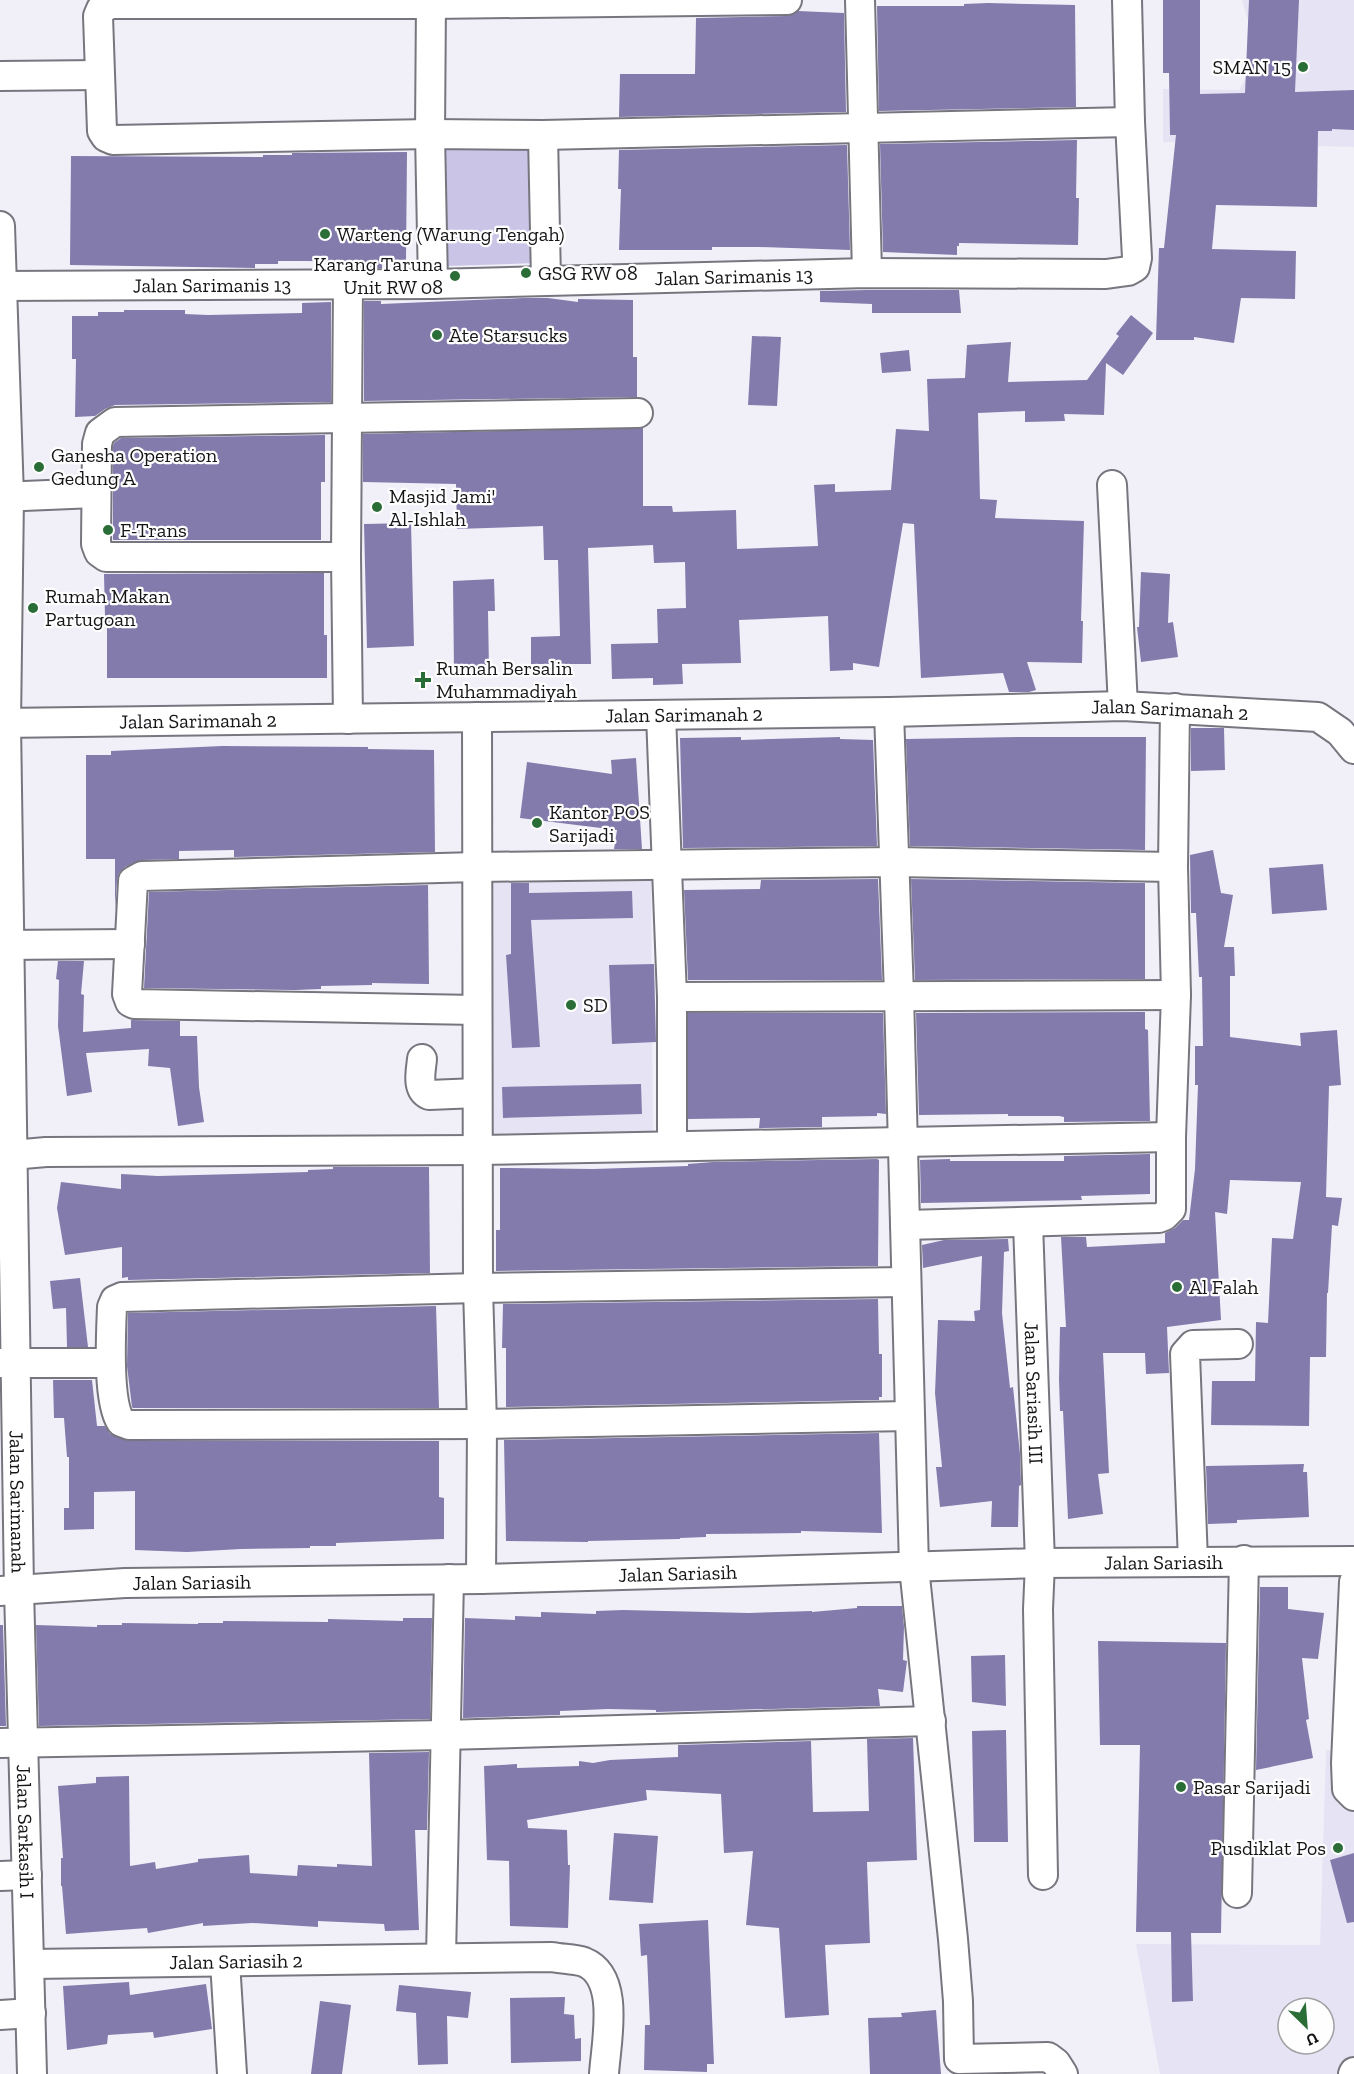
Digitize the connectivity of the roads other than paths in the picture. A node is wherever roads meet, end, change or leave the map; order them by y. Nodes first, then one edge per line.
1 (788, 0) edge
2 (860, 0) edge
3 (1127, 0) edge
4 (431, 2) edge
5 (99, 75) junction
6 (0, 76) edge
7 (1130, 122) junction
8 (864, 129) junction
9 (430, 134) junction
10 (543, 135) junction
11 (0, 226) edge
12 (867, 273) junction
13 (546, 280) junction
14 (348, 284) junction
15 (433, 284) junction
16 (1, 286) edge
17 (638, 413) dead end
18 (348, 417) junction
19 (1112, 485) dead end
20 (95, 494) junction
21 (4, 497) edge
22 (346, 557) junction
23 (1123, 706) junction
24 (1175, 708) junction
25 (889, 712) junction
26 (661, 715) junction
27 (477, 717) junction
28 (348, 719) junction
29 (3, 723) edge
30 (1354, 749) edge
31 (895, 862) junction
32 (668, 866) junction
33 (477, 867) junction
34 (1173, 867) junction
35 (130, 944) junction
36 (5, 945) edge
37 (899, 995) junction
38 (1176, 995) junction
39 (672, 997) junction
40 (477, 1010) junction
41 (422, 1059) dead end
42 (477, 1093) junction
43 (1171, 1137) junction
44 (903, 1142) junction
45 (672, 1146) junction
46 (477, 1150) junction
47 (7, 1156) edge
48 (1028, 1223) junction
49 (905, 1225) junction
50 (905, 1282) junction
51 (478, 1288) junction
52 (1238, 1344) dead end
53 (8, 1363) edge
54 (110, 1363) junction
55 (909, 1416) junction
56 (482, 1425) junction
57 (1244, 1560) junction
58 (1193, 1561) junction
59 (1354, 1561) edge
60 (1040, 1563) junction
61 (914, 1567) junction
62 (448, 1579) junction
63 (481, 1579) junction
64 (1354, 1582) edge
65 (9, 1590) edge
66 (931, 1721) junction
67 (445, 1735) junction
68 (11, 1743) edge
69 (1350, 1763) edge
70 (1354, 1796) edge
71 (13, 1875) edge
72 (1043, 1875) dead end
73 (1237, 1893) dead end
74 (441, 1958) junction
75 (225, 1962) junction
76 (30, 1964) junction
77 (31, 2013) junction
78 (0, 2014) edge
79 (959, 2067) edge
80 (32, 2074) edge
81 (232, 2074) edge
82 (604, 2074) edge
83 (1063, 2074) edge

1 - 4 street
2 - 8 street
3 - 7 street
4 - 5 street
4 - 9 street
5 - 6 street
5 - 9 street
7 - 8 street
7 - 12 street, Jalan Sarimanis 13
8 - 10 street
8 - 12 street
9 - 10 street
9 - 15 street
10 - 13 street
11 - 16 street, Jalan Sarimanah
12 - 13 street, Jalan Sarimanis 13
13 - 15 street, Jalan Sarimanis 13
14 - 15 street, Jalan Sarimanis 13
14 - 16 street, Jalan Sarimanis 13
14 - 18 street
16 - 21 street, Jalan Sarimanah
17 - 18 street
18 - 20 street
18 - 22 street
19 - 23 street
20 - 21 street
20 - 22 street
21 - 29 street, Jalan Sarimanah
22 - 28 street
23 - 24 street, Jalan Sarimanah 2
23 - 25 street, Jalan Sarimanah 2
24 - 30 street, Jalan Sarimanah 2
24 - 34 street
25 - 26 street, Jalan Sarimanah 2
25 - 31 street
26 - 27 street, Jalan Sarimanah 2
26 - 32 street
27 - 28 street, Jalan Sarimanah 2
27 - 33 street
28 - 29 street, Jalan Sarimanah 2
29 - 36 street, Jalan Sarimanah
31 - 32 street
31 - 34 street
31 - 37 street
32 - 33 street
32 - 39 street
33 - 35 street
33 - 40 street
34 - 38 street
35 - 36 street
35 - 40 street
36 - 47 street, Jalan Sarimanah
37 - 38 street
37 - 39 street
37 - 44 street
38 - 43 street
39 - 45 street
40 - 42 street
41 - 42 street
42 - 46 street
43 - 44 street
43 - 48 street
44 - 45 street
44 - 49 street
45 - 46 street
46 - 47 street
46 - 51 street
47 - 53 street, Jalan Sarimanah
48 - 49 street
48 - 60 street, Jalan Sariasih III
49 - 50 street
50 - 51 street
50 - 55 street
51 - 54 street
51 - 56 street
52 - 58 street
53 - 54 street
53 - 65 street, Jalan Sarimanah
54 - 56 street
55 - 56 street
55 - 61 street
56 - 63 street
57 - 58 street, Jalan Sariasih
57 - 59 street, Jalan Sariasih
57 - 73 street
58 - 60 street, Jalan Sariasih
60 - 61 street, Jalan Sariasih
60 - 72 street, Jalan Sariasih III
61 - 63 street, Jalan Sariasih
61 - 66 street
62 - 63 street, Jalan Sariasih
62 - 65 street, Jalan Sariasih
62 - 67 street
64 - 69 street
65 - 68 street, Jalan Sarkasih I
66 - 67 street
66 - 79 street
67 - 68 street
67 - 74 street
68 - 71 street, Jalan Sarkasih I
69 - 70 street
71 - 76 street, Jalan Sarkasih I
74 - 75 street, Jalan Sariasih 2
74 - 82 street, Jalan Sariasih 2
75 - 76 street, Jalan Sariasih 2
75 - 81 street
76 - 77 street, Jalan Sarkasih I
77 - 78 street
77 - 80 street, Jalan Sarkasih I
79 - 83 street

